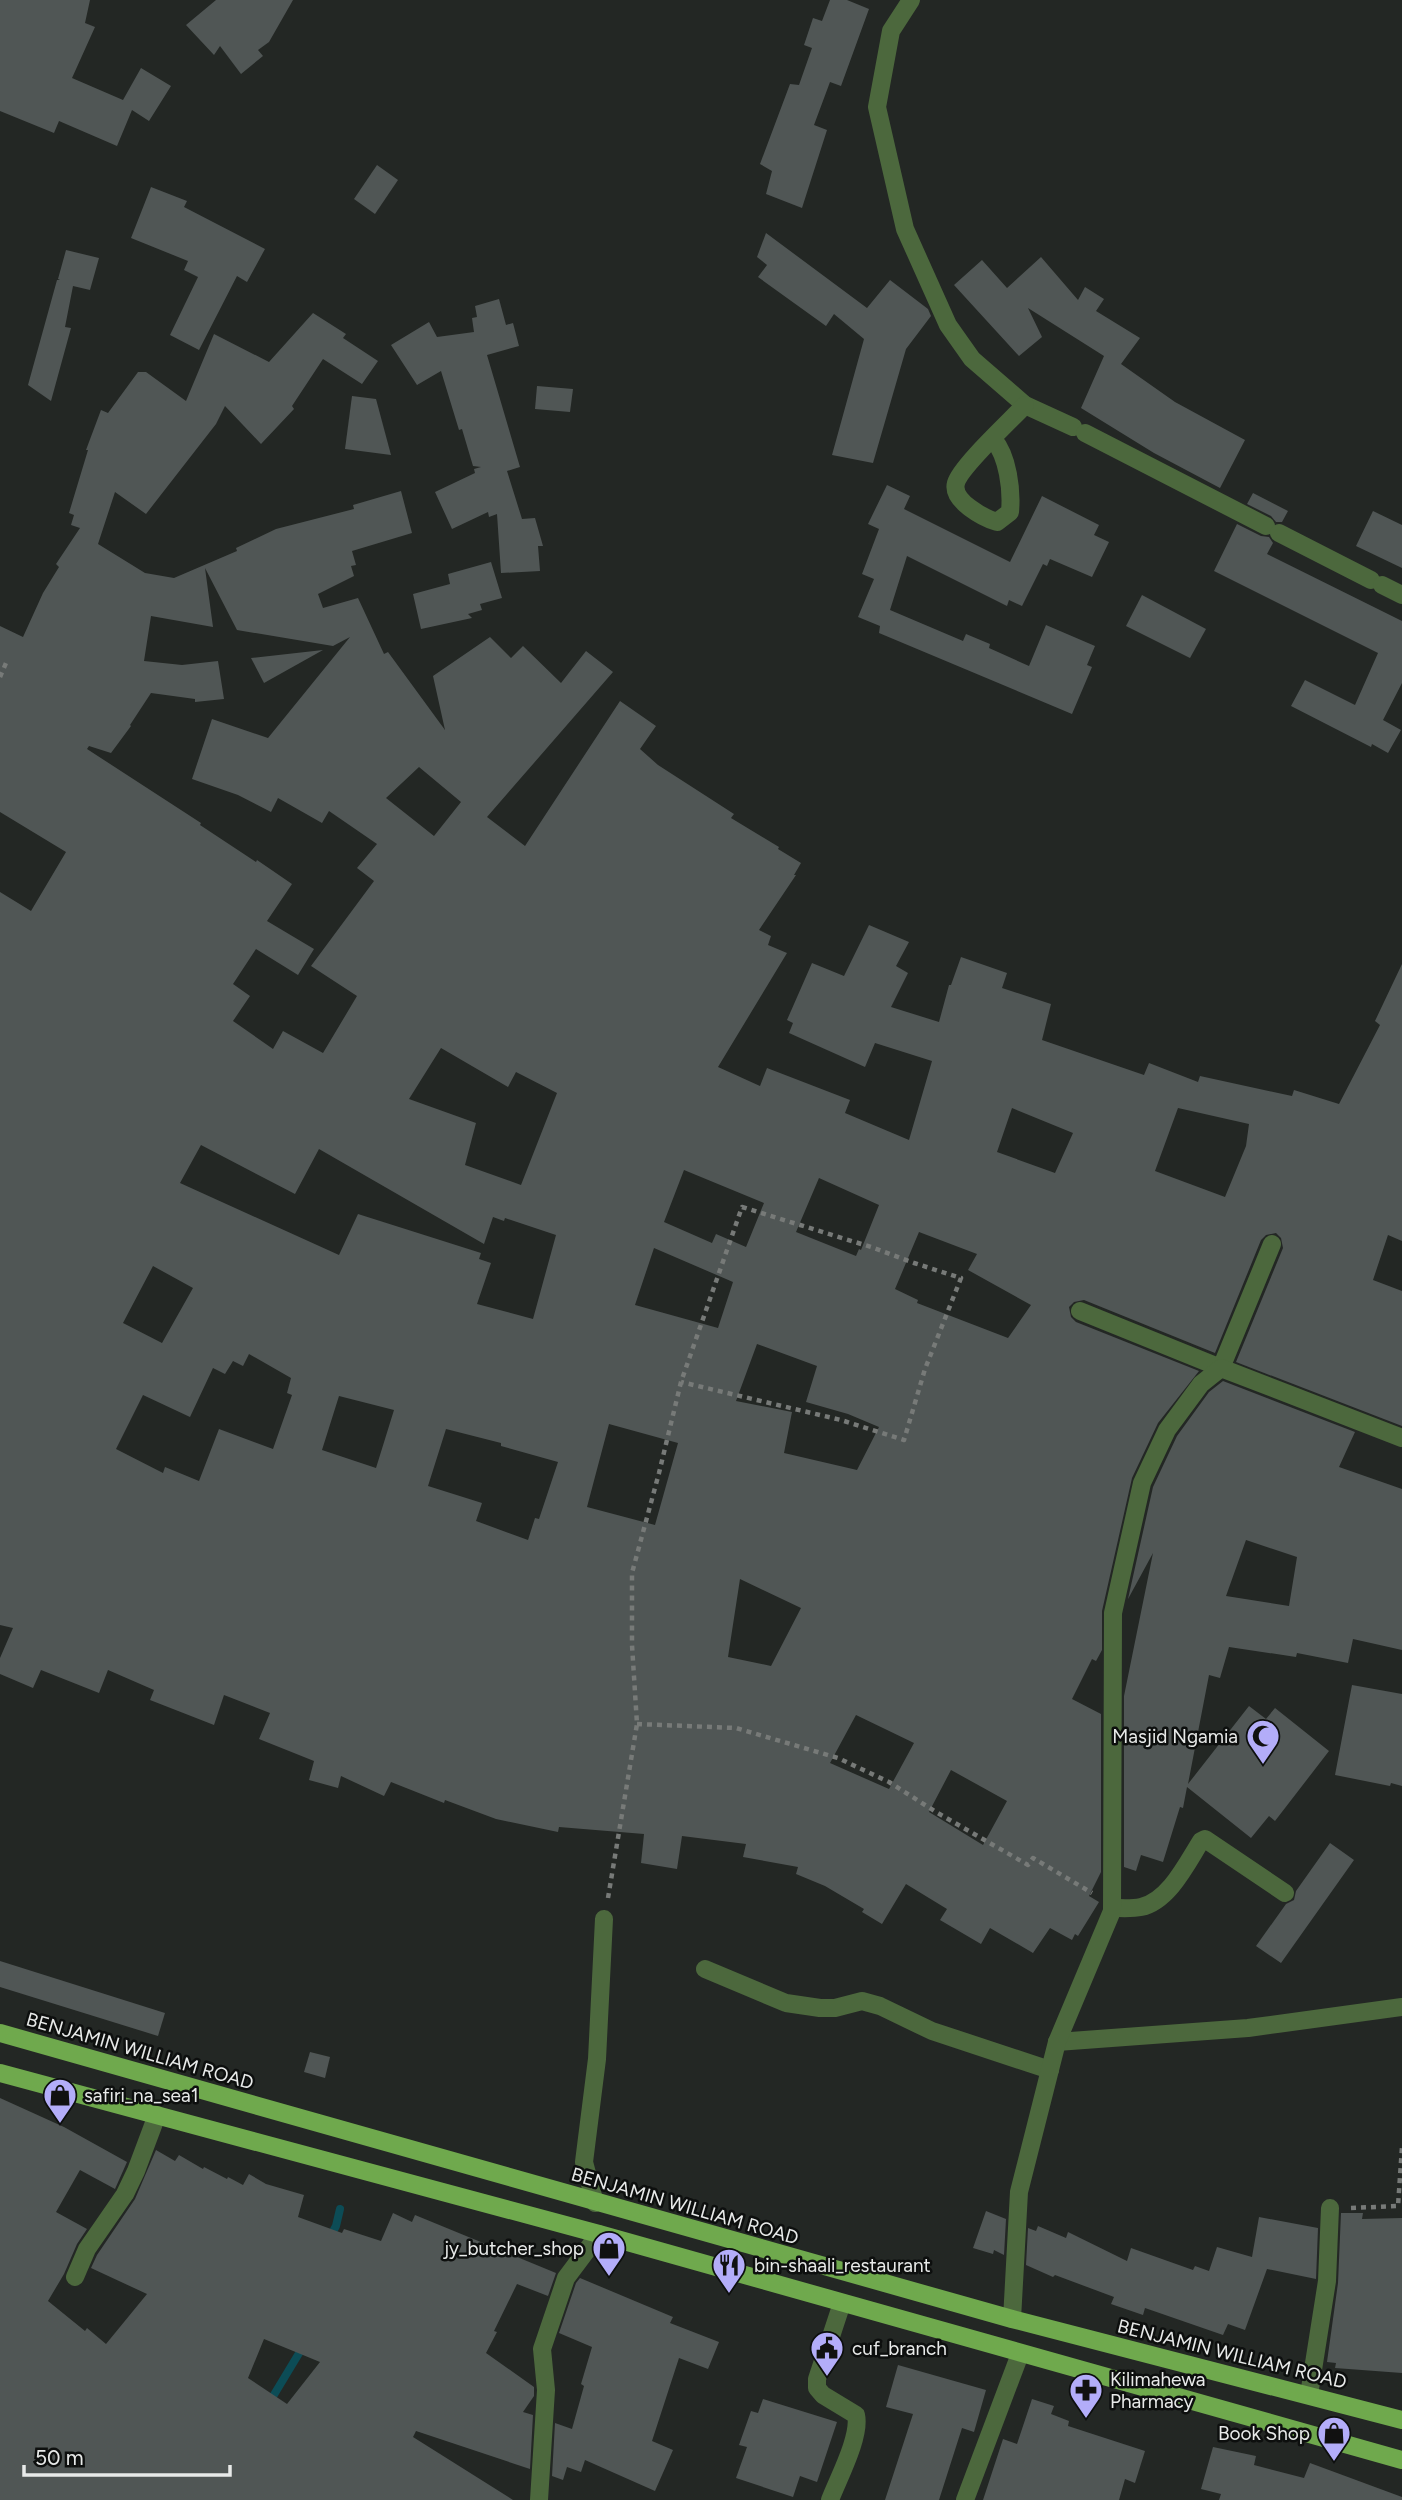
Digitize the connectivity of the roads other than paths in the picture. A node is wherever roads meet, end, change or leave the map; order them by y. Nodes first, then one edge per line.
1 (911, 0) edge
2 (1025, 405) junction
3 (993, 439) dead end
4 (1402, 595) edge
5 (1272, 1244) dead end
6 (1080, 1311) dead end
7 (1221, 1368) junction
8 (1402, 1438) edge
9 (1285, 1893) dead end
10 (1112, 1910) junction
11 (604, 1919) road end
12 (705, 1969) dead end
13 (1402, 2007) edge
14 (0, 2033) edge
15 (1057, 2042) junction
16 (1050, 2070) junction
17 (0, 2074) edge
18 (157, 2115) junction
19 (595, 2203) junction
20 (1329, 2208) road end
21 (599, 2234) junction
22 (75, 2277) dead end
23 (842, 2304) junction
24 (1012, 2319) junction
25 (1020, 2354) junction
26 (1310, 2395) junction
27 (1402, 2420) edge
28 (1402, 2460) edge
29 (539, 2500) edge
30 (830, 2500) edge
31 (965, 2500) edge

1 - 2 street
2 - 3 street
2 - 4 street
5 - 7 street
6 - 7 street
7 - 8 street
7 - 10 street
9 - 10 street
10 - 15 street
11 - 19 street
12 - 16 street
13 - 15 street
14 - 19 main road, BENJAMIN WILLIAM ROAD
15 - 16 street
16 - 24 street
17 - 18 main road
18 - 21 main road
18 - 22 street
19 - 24 main road, BENJAMIN WILLIAM ROAD
20 - 26 street
21 - 23 main road
21 - 29 street
23 - 25 main road
23 - 30 street
24 - 26 main road, BENJAMIN WILLIAM ROAD
25 - 28 main road
25 - 31 street
26 - 27 main road, BENJAMIN WILLIAM ROAD

